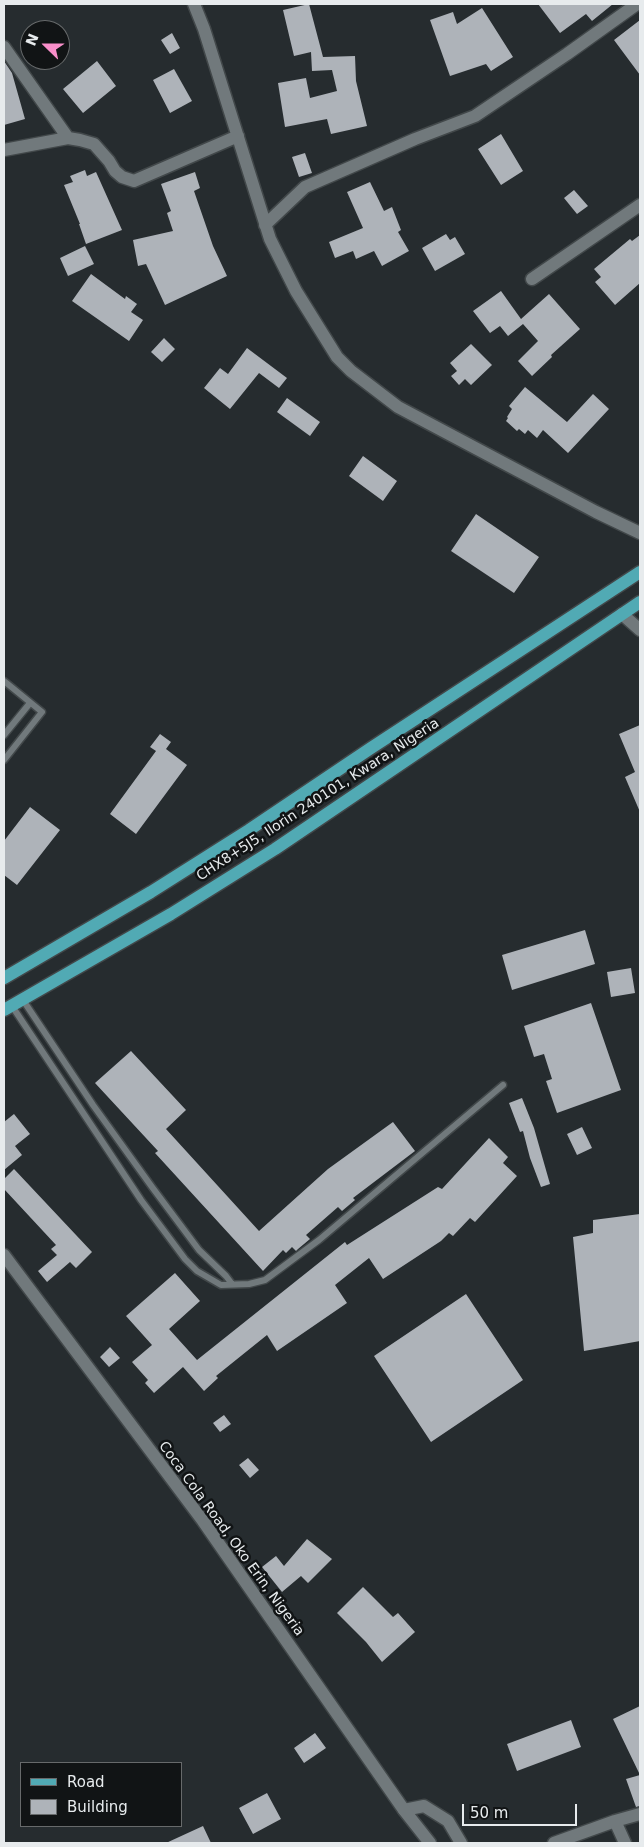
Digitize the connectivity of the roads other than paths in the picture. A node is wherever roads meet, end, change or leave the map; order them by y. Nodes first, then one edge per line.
1 (194, 4) edge
2 (637, 4) edge
3 (4, 47) edge
4 (238, 136) junction
5 (68, 138) junction
6 (4, 150) edge
7 (640, 205) edge
8 (266, 225) junction
9 (532, 279) dead end
10 (640, 533) edge
11 (640, 572) edge
12 (640, 602) edge
13 (622, 614) junction
14 (640, 630) edge
15 (4, 681) edge
16 (30, 703) junction
17 (4, 735) edge
18 (4, 760) edge
19 (4, 978) edge
20 (13, 1006) edge
21 (503, 1085) dead end
22 (4, 1255) edge
23 (232, 1284) junction
24 (404, 1810) junction
25 (640, 1814) edge
26 (615, 1821) junction
27 (430, 1843) edge
28 (461, 1843) edge
29 (554, 1843) edge
30 (626, 1843) edge

1 - 4 street
2 - 8 street
3 - 5 street
4 - 5 street
4 - 8 street
5 - 6 street
7 - 9 street
8 - 10 street
11 - 19 main road, CHX8+5J5, Ilorin 240101, Kwara, Nigeria
12 - 13 main road, CHX8+5J5, Ilorin 240101, Kwara, Nigeria
13 - 14 street
13 - 20 main road, CHX8+5J5, Ilorin 240101, Kwara, Nigeria
15 - 16 lane
16 - 17 lane
16 - 18 lane
20 - 23 lane
20 - 23 lane
21 - 23 lane
22 - 24 street, Coca Cola Road, Oko Erin, Nigeria
24 - 27 street, Coca Cola Road, Oko Erin, Nigeria
24 - 28 street
25 - 26 street
26 - 29 street
26 - 30 street

